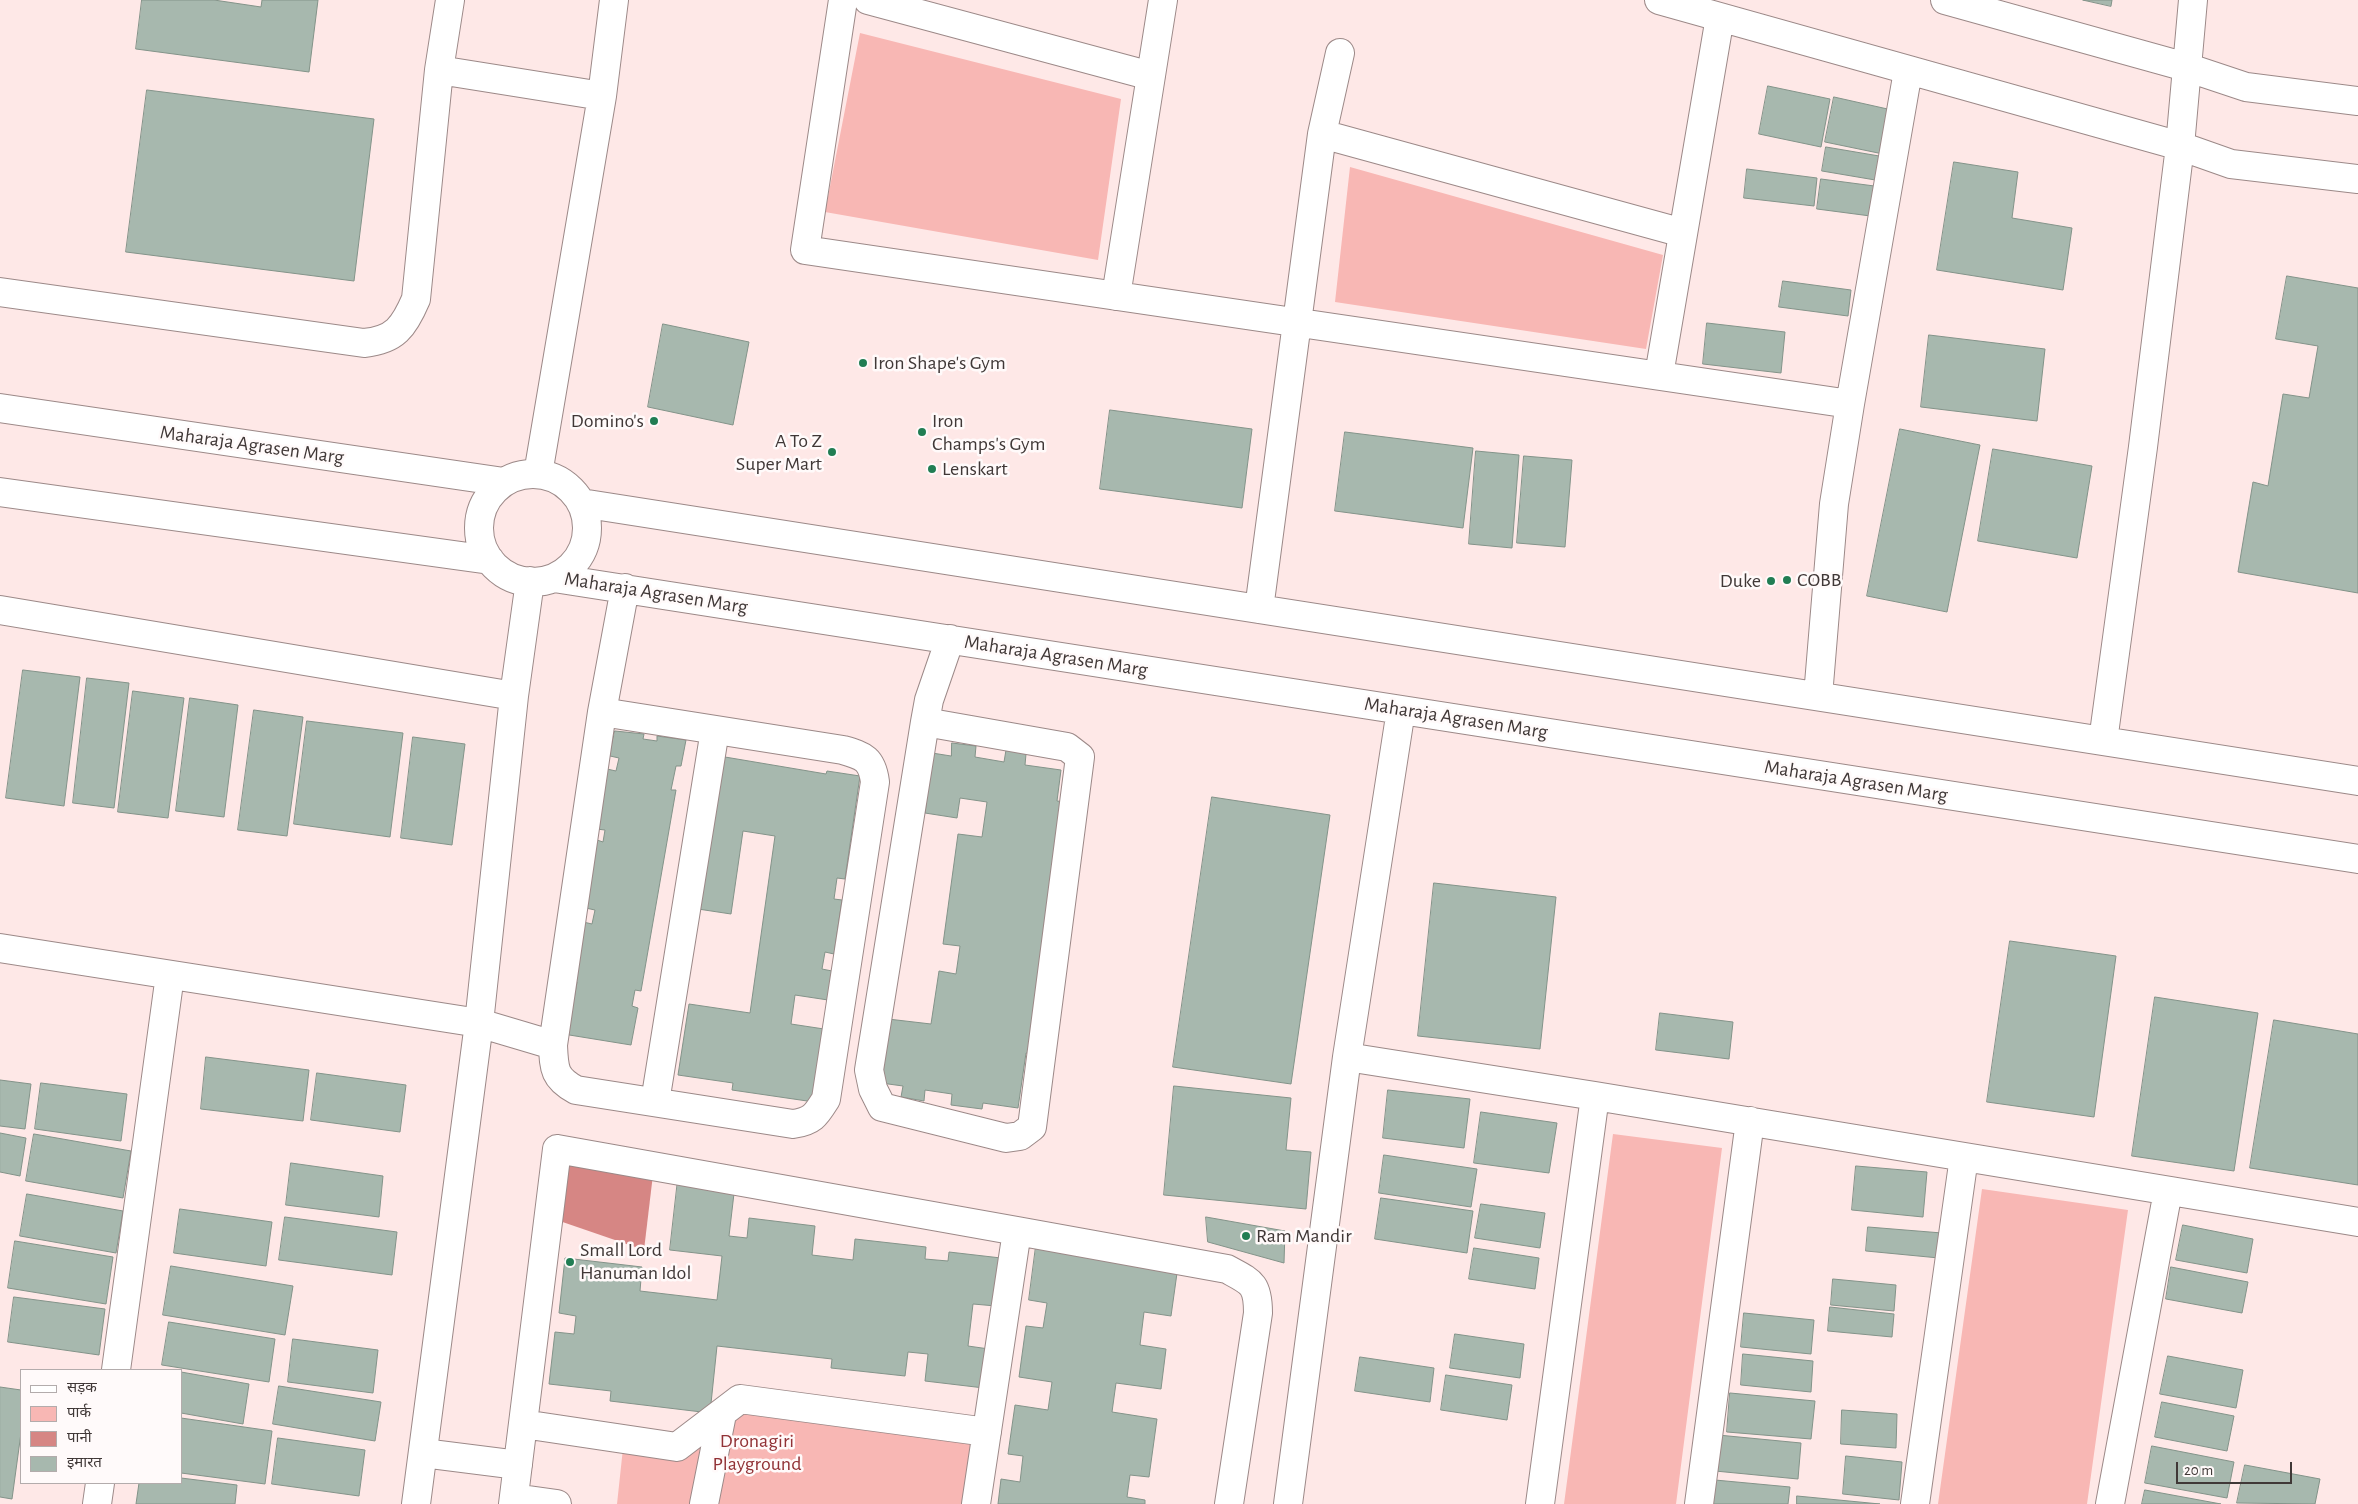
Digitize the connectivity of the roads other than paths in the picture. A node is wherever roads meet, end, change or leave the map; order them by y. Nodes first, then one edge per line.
1 (450, 0) edge
2 (614, 0) edge
3 (843, 0) edge
4 (868, 0) edge
5 (1164, 0) edge
6 (1659, 0) edge
7 (1946, 0) edge
8 (2193, 0) edge
9 (1720, 17) junction
10 (1340, 52) dead end
11 (2186, 68) junction
12 (439, 70) junction
13 (1908, 71) junction
14 (1152, 76) junction
15 (602, 96) junction
16 (2358, 101) edge
17 (1322, 134) junction
18 (2180, 146) junction
19 (2358, 179) edge
20 (1683, 233) junction
21 (0, 292) edge
22 (1116, 296) junction
23 (1297, 322) junction
24 (1659, 375) junction
25 (1850, 404) junction
26 (0, 408) edge
27 (538, 474) junction
28 (504, 482) junction
29 (0, 492) edge
30 (581, 503) junction
31 (490, 560) junction
32 (542, 579) junction
33 (625, 588) junction
34 (1258, 609) junction
35 (0, 610) edge
36 (950, 639) junction
37 (514, 696) junction
38 (1818, 696) junction
39 (1402, 710) junction
40 (602, 712) junction
41 (925, 722) junction
42 (715, 730) junction
43 (2103, 741) junction
44 (2358, 781) edge
45 (2358, 860) edge
46 (0, 948) edge
47 (170, 975) junction
48 (479, 1023) junction
49 (552, 1045) junction
50 (1347, 1058) junction
51 (1595, 1096) junction
52 (654, 1102) junction
53 (1750, 1121) junction
54 (1964, 1157) junction
55 (2168, 1191) junction
56 (2358, 1222) edge
57 (1017, 1232) junction
58 (116, 1369) edge
59 (722, 1414) junction
60 (523, 1424) junction
61 (987, 1432) junction
62 (423, 1453) junction
63 (518, 1465) junction
64 (100, 1484) edge
65 (513, 1501) edge
66 (97, 1504) edge
67 (416, 1504) edge
68 (557, 1504) edge
69 (704, 1504) edge
70 (976, 1504) edge
71 (1229, 1504) edge
72 (1288, 1504) edge
73 (1540, 1504) edge
74 (1699, 1504) edge
75 (1915, 1504) edge
76 (2110, 1504) edge

1 - 12 street
2 - 15 street
3 - 22 street
4 - 14 street
5 - 14 street
6 - 9 street
7 - 11 street
8 - 11 street
9 - 13 street
9 - 20 street
10 - 17 street
11 - 16 street
11 - 18 street
12 - 15 street
12 - 21 street
13 - 18 street
13 - 25 street
14 - 22 street
15 - 27 street
17 - 20 street
17 - 23 street
18 - 19 street
18 - 43 street
20 - 24 street
22 - 23 street
23 - 24 street
23 - 34 street
24 - 25 street
25 - 38 street
26 - 28 street, Maharaja Agrasen Marg
27 - 28 street, Maharaja Agrasen Marg
27 - 30 street, Maharaja Agrasen Marg
28 - 31 street, Maharaja Agrasen Marg
29 - 31 street
30 - 32 street, Maharaja Agrasen Marg
30 - 34 street
31 - 32 street, Maharaja Agrasen Marg
32 - 33 street, Maharaja Agrasen Marg
32 - 37 street
33 - 36 street, Maharaja Agrasen Marg
33 - 40 street
34 - 38 street
35 - 37 street
36 - 39 street, Maharaja Agrasen Marg
36 - 41 street
37 - 48 street
38 - 43 street
39 - 45 street, Maharaja Agrasen Marg
39 - 50 street
40 - 42 street
40 - 49 street
41 - 41 street
42 - 52 street
42 - 52 street
43 - 44 street
46 - 47 street
47 - 48 street
47 - 58 street
48 - 49 street
48 - 62 street
49 - 52 street
50 - 51 street
50 - 72 street
51 - 53 street
51 - 73 street
53 - 54 street
53 - 74 street
54 - 55 street
54 - 75 street
55 - 56 street
55 - 76 street
57 - 60 street
57 - 61 street
57 - 71 street
59 - 60 street
59 - 61 street
59 - 69 street
60 - 63 street
61 - 70 street
62 - 63 street
62 - 67 street
63 - 65 street
64 - 66 street
65 - 68 street

